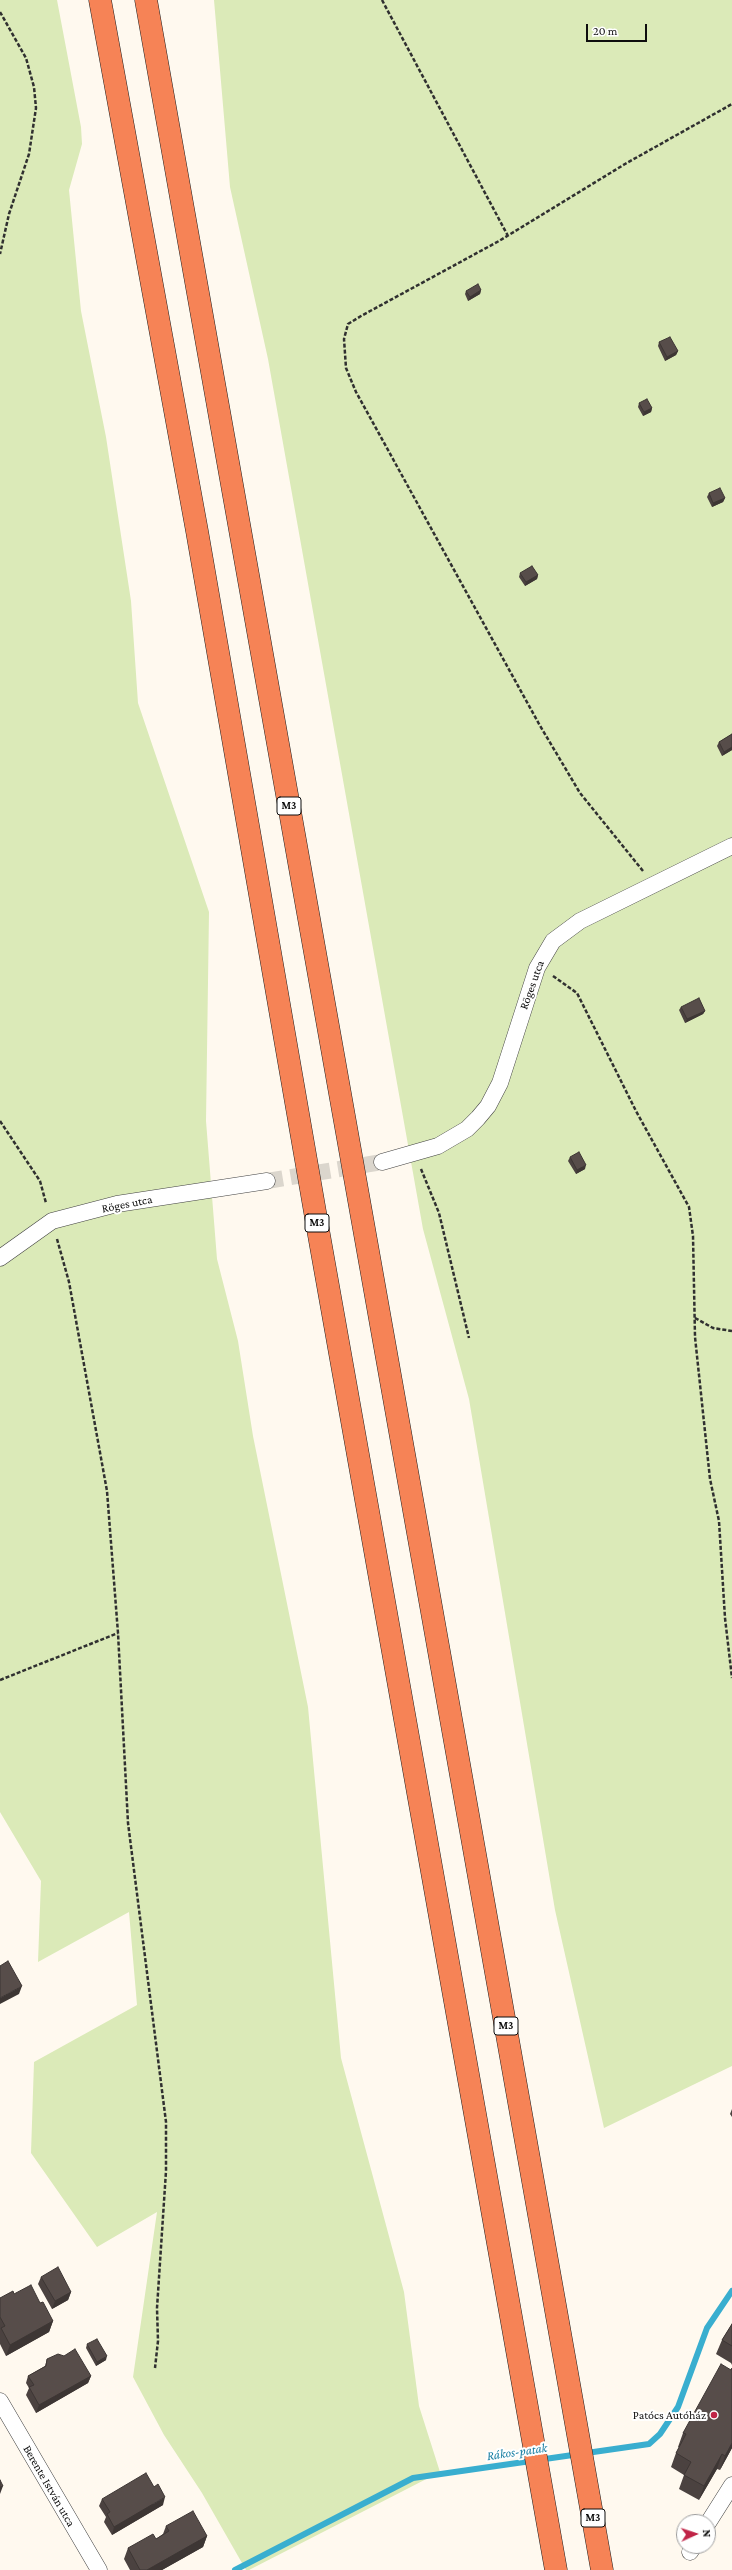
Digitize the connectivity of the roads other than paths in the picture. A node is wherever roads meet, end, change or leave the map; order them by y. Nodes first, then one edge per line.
1 (100, 0) edge
2 (146, 0) edge
3 (732, 846) edge
4 (382, 1162) tunnel mouth
5 (268, 1181) tunnel mouth
6 (0, 1258) edge
7 (0, 2401) edge
8 (732, 2485) edge
9 (714, 2514) edge
10 (99, 2570) edge
11 (556, 2570) edge
12 (602, 2570) edge

1 - 11 highway, M3
2 - 12 highway, M3
3 - 4 street, Röges utca
5 - 6 street, Röges utca
7 - 10 street, Berente István utca
8 - 9 street

